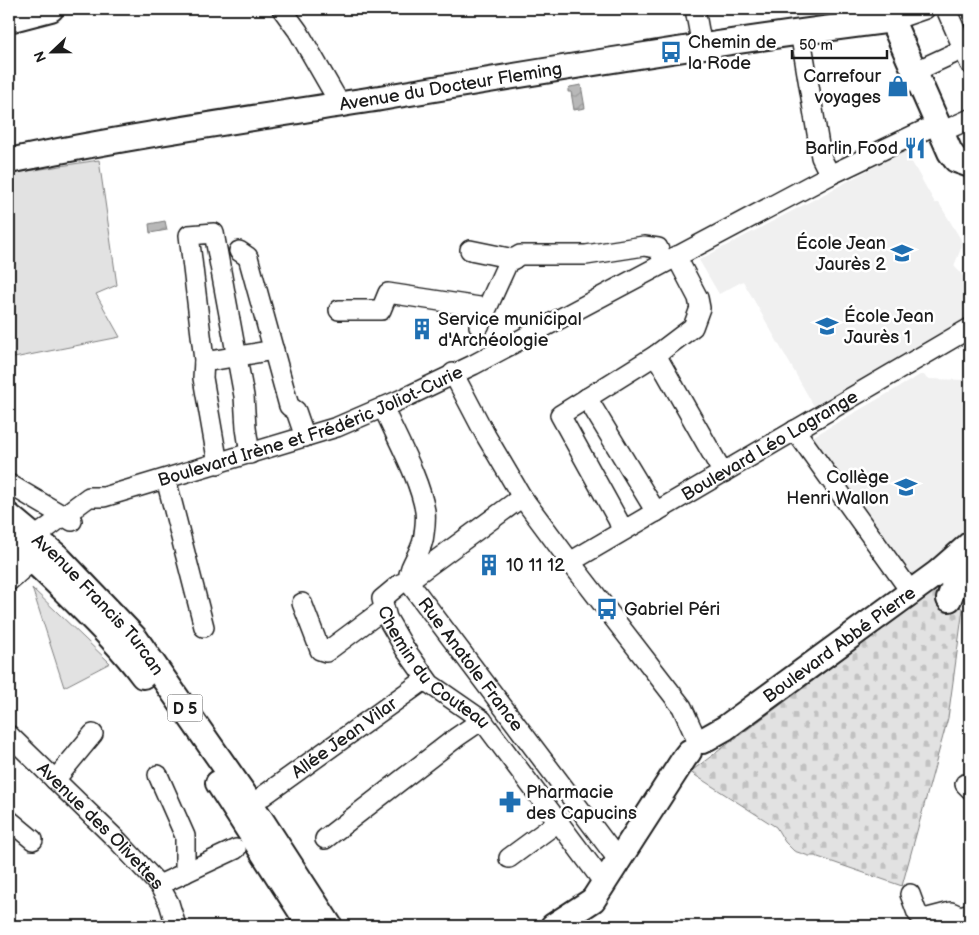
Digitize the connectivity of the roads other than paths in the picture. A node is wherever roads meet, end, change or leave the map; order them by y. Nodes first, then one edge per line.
1 (50, 9) edge
2 (282, 9) edge
3 (695, 9) edge
4 (924, 9) edge
5 (946, 9) edge
6 (890, 15) edge
7 (9, 20) edge
8 (800, 32) junction
9 (702, 47) junction
10 (968, 53) edge
11 (916, 71) junction
12 (340, 104) junction
13 (970, 119) edge
14 (939, 128) junction
15 (9, 161) edge
16 (970, 166) edge
17 (830, 175) junction
18 (470, 250) dead end
19 (239, 251) dead end
20 (514, 259) junction
21 (670, 259) junction
22 (486, 308) junction
23 (339, 310) dead end
24 (479, 326) dead end
25 (970, 328) edge
26 (274, 350) junction
27 (656, 354) junction
28 (237, 356) junction
29 (204, 362) junction
30 (453, 373) junction
31 (587, 398) junction
32 (383, 407) junction
33 (795, 430) junction
34 (305, 437) junction
35 (250, 454) junction
36 (218, 464) junction
37 (723, 473) junction
38 (166, 479) junction
39 (9, 484) edge
40 (32, 497) junction
41 (97, 497) junction
42 (522, 497) junction
43 (656, 512) junction
44 (9, 516) edge
45 (68, 518) junction
46 (622, 531) junction
47 (970, 544) edge
48 (21, 553) edge
49 (970, 554) edge
50 (571, 563) junction
51 (9, 581) edge
52 (408, 581) junction
53 (917, 588) junction
54 (302, 603) dead end
55 (384, 609) junction
56 (204, 627) dead end
57 (426, 679) junction
58 (482, 720) junction
59 (93, 734) dead end
60 (9, 735) edge
61 (696, 743) junction
62 (158, 776) dead end
63 (55, 780) junction
64 (263, 796) dead end
65 (9, 820) edge
66 (558, 822) junction
67 (325, 839) dead end
68 (33, 840) dead end
69 (236, 849) dead end
70 (509, 858) dead end
71 (619, 861) junction
72 (185, 873) junction
73 (604, 884) junction
74 (159, 885) junction
75 (910, 894) dead end
76 (970, 913) edge
77 (176, 926) edge
78 (310, 926) edge
79 (330, 926) edge
80 (553, 926) edge

1 - 7 main road
2 - 12 street
3 - 9 street
4 - 6 street
5 - 10 street
6 - 8 main road, Avenue du Docteur Fleming
6 - 11 main road
8 - 9 main road, Avenue du Docteur Fleming
8 - 17 street
9 - 12 main road, Avenue du Docteur Fleming
10 - 11 street
11 - 14 main road
12 - 15 main road, Avenue du Docteur Fleming
13 - 14 street, Boulevard Irène et Frédéric Joliot-Curie
14 - 16 main road
14 - 17 street, Boulevard Irène et Frédéric Joliot-Curie
17 - 21 street, Boulevard Irène et Frédéric Joliot-Curie
18 - 20 street
19 - 26 street
20 - 21 street
20 - 22 street
21 - 27 street
21 - 30 street, Boulevard Irène et Frédéric Joliot-Curie
22 - 23 street
22 - 24 street
25 - 33 street, Boulevard Léo Lagrange
26 - 28 street
26 - 34 street
27 - 31 street
27 - 37 street
28 - 29 street
28 - 29 street
28 - 35 street
29 - 36 street
30 - 32 street, Boulevard Irène et Frédéric Joliot-Curie
30 - 42 street
31 - 43 street
31 - 46 street
32 - 34 street, Boulevard Irène et Frédéric Joliot-Curie
32 - 52 street, Chemin du Couteau
33 - 37 street, Boulevard Léo Lagrange
33 - 53 street
34 - 35 street, Boulevard Irène et Frédéric Joliot-Curie
35 - 36 street, Boulevard Irène et Frédéric Joliot-Curie
36 - 38 street, Boulevard Irène et Frédéric Joliot-Curie
37 - 43 street, Boulevard Léo Lagrange
38 - 41 street, Boulevard Irène et Frédéric Joliot-Curie
38 - 56 street
39 - 40 street
40 - 41 street
40 - 45 street
41 - 45 street, Boulevard Irène et Frédéric Joliot-Curie
42 - 50 street
42 - 52 street, Rue Anatole France
43 - 46 street, Boulevard Léo Lagrange
44 - 48 main road, Avenue Francis Turcan / D 5
45 - 48 street, Boulevard Irène et Frédéric Joliot-Curie
46 - 50 street, Boulevard Léo Lagrange
47 - 53 main road, Boulevard Abbé Pierre
48 - 51 street, Boulevard Irène et Frédéric Joliot-Curie
48 - 78 main road, Avenue Francis Turcan / D 5
48 - 79 main road, Avenue Francis Turcan / D 5
49 - 53 main road
50 - 61 street
52 - 55 street, Chemin du Couteau
52 - 71 street, Rue Anatole France
53 - 61 main road, Boulevard Abbé Pierre
54 - 55 street
55 - 57 street, Chemin du Couteau
57 - 58 street, Chemin du Couteau
57 - 64 street, Allée Jean Vilar
58 - 66 street, Chemin du Couteau
58 - 67 street
59 - 63 street
60 - 63 street, Avenue des Olivettes
61 - 71 main road, Boulevard Abbé Pierre
62 - 72 street
63 - 74 street, Avenue des Olivettes
65 - 68 street
66 - 70 street
66 - 73 street, Chemin du Couteau
69 - 72 street
71 - 73 main road, Boulevard Abbé Pierre
72 - 74 street
73 - 80 main road, Boulevard Abbé Pierre
74 - 77 street, Avenue des Olivettes
75 - 76 street

